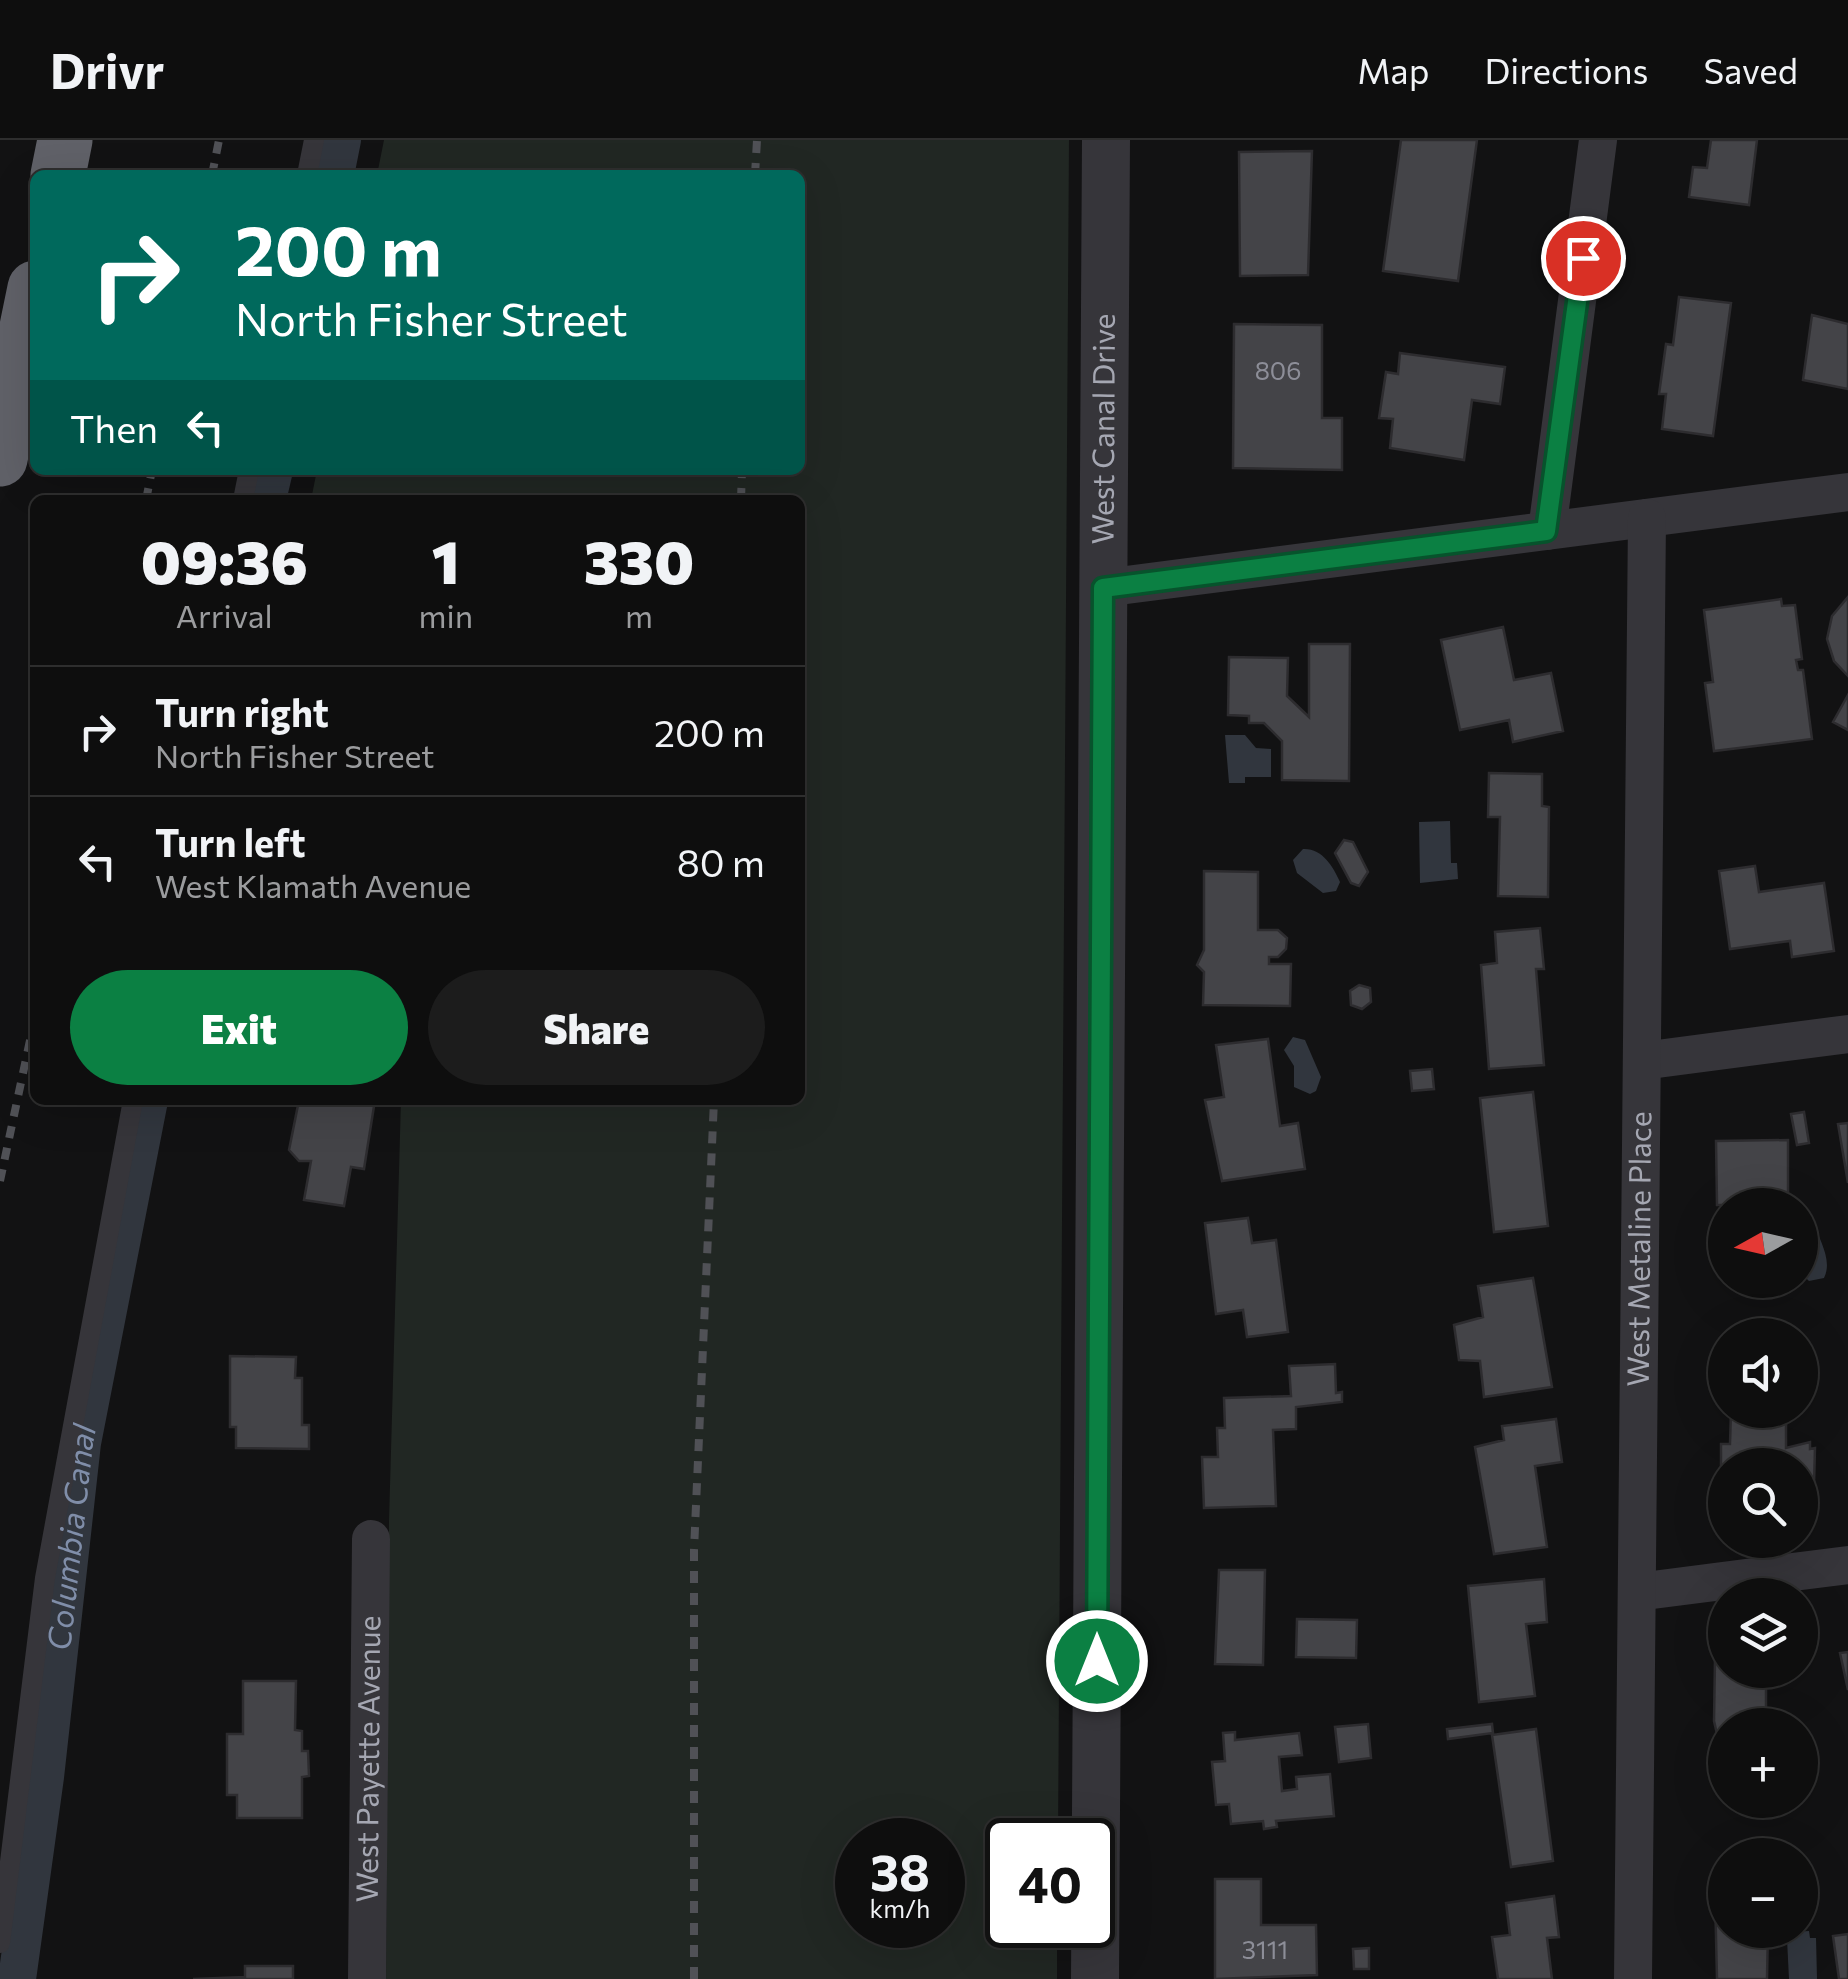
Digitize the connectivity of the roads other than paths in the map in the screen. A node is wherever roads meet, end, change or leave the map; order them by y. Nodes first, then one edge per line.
1 (66, 140) edge
2 (314, 140) edge
3 (1106, 140) edge
4 (1598, 140) edge
5 (59, 170) edge
6 (308, 170) edge
7 (30, 312) edge
8 (0, 459) edge
9 (1848, 492) edge
10 (1647, 518) junction
11 (1546, 531) junction
12 (1103, 588) junction
13 (1848, 1034) edge
14 (1642, 1060) junction
15 (132, 1105) edge
16 (371, 1539) dead end
17 (1848, 1565) edge
18 (1637, 1592) junction
19 (0, 1944) edge
20 (367, 1979) edge
21 (1095, 1979) edge
22 (1633, 1979) edge

1 - 5 highway
2 - 6 lane
3 - 12 street, West Canal Drive
4 - 11 street
7 - 8 highway
9 - 10 street
10 - 11 street
10 - 14 street, West Metaline Place
11 - 12 street
12 - 21 street, West Canal Drive
13 - 14 street
14 - 18 street, West Metaline Place
15 - 19 lane
16 - 20 street, West Payette Avenue
17 - 18 street
18 - 22 street, West Metaline Place

